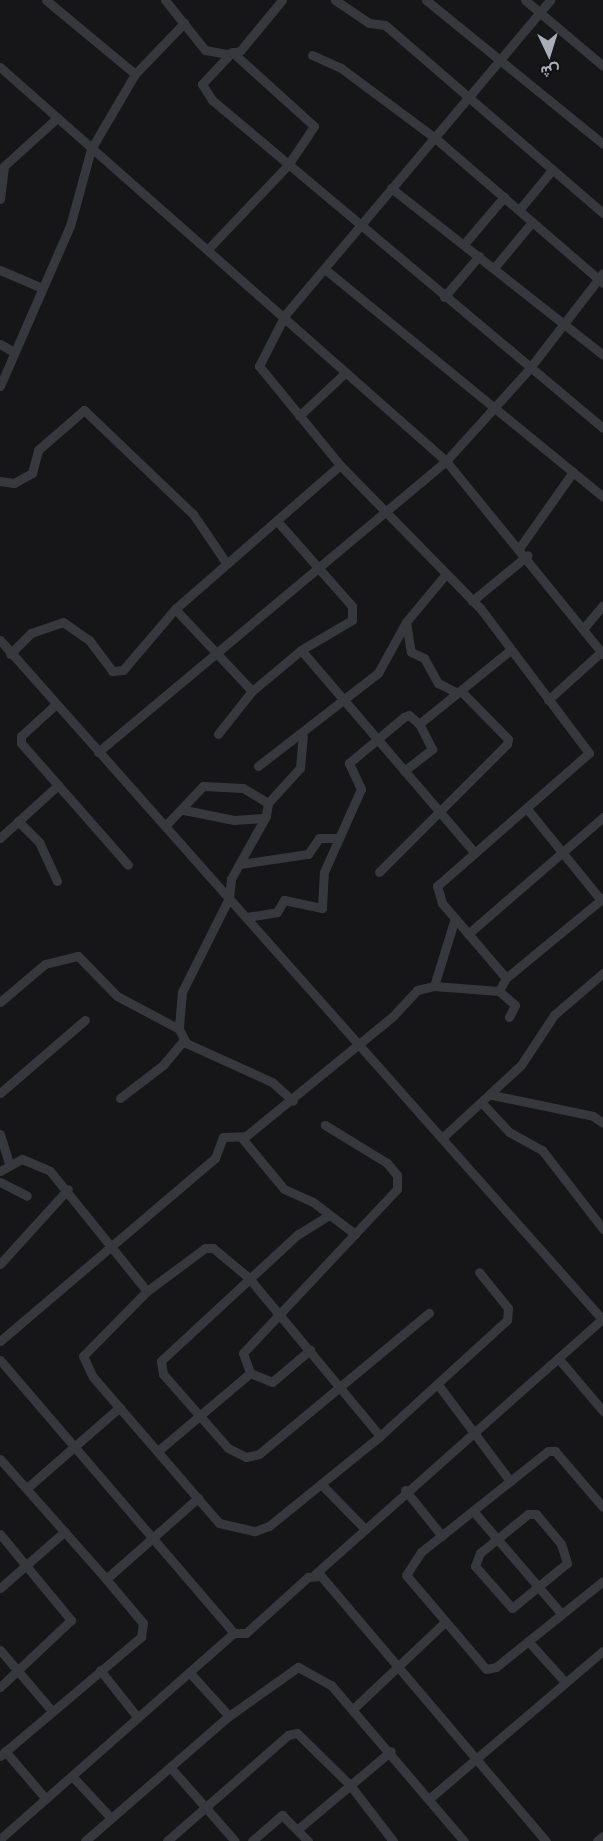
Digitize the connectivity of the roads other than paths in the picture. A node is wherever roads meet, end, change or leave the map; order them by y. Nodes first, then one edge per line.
1 (46, 0) edge
2 (165, 0) edge
3 (282, 0) edge
4 (335, 0) edge
5 (426, 0) edge
6 (525, 0) edge
7 (550, 0) edge
8 (540, 14) junction
9 (184, 23) junction
10 (232, 52) junction
11 (312, 55) dead end
12 (503, 59) junction
13 (603, 66) edge
14 (0, 67) edge
15 (135, 74) junction
16 (468, 100) junction
17 (57, 118) junction
18 (435, 138) junction
19 (603, 144) edge
20 (91, 149) junction
21 (288, 165) junction
22 (552, 170) junction
23 (392, 188) junction
24 (504, 197) junction
25 (0, 199) edge
26 (519, 210) junction
27 (603, 213) edge
28 (532, 222) junction
29 (360, 226) junction
30 (464, 244) junction
31 (208, 249) junction
32 (479, 256) junction
33 (494, 268) junction
34 (0, 270) edge
35 (326, 270) junction
36 (601, 279) edge
37 (40, 287) junction
38 (444, 297) junction
39 (285, 315) junction
40 (564, 323) junction
41 (0, 344) edge
42 (14, 352) junction
43 (603, 355) edge
44 (529, 369) junction
45 (346, 372) junction
46 (0, 386) edge
47 (495, 407) junction
48 (299, 416) junction
49 (603, 428) edge
50 (446, 461) junction
51 (340, 465) junction
52 (573, 472) junction
53 (0, 481) edge
54 (603, 497) edge
55 (386, 508) junction
56 (277, 521) junction
57 (520, 547) junction
58 (528, 555) junction
59 (227, 564) junction
60 (318, 567) junction
61 (446, 575) junction
62 (472, 601) junction
63 (603, 605) edge
64 (175, 609) junction
65 (406, 622) junction
66 (583, 629) junction
67 (0, 639) edge
68 (301, 650) junction
69 (509, 651) junction
70 (213, 652) junction
71 (602, 653) edge
72 (10, 654) junction
73 (252, 691) junction
74 (460, 693) junction
75 (343, 699) junction
76 (548, 700) junction
77 (55, 705) junction
78 (419, 724) junction
79 (218, 734) dead end
80 (303, 736) junction
81 (377, 739) junction
82 (98, 752) junction
83 (258, 766) dead end
84 (404, 771) junction
85 (58, 785) junction
86 (268, 802) junction
87 (184, 810) junction
88 (528, 810) junction
89 (440, 813) junction
90 (603, 817) edge
91 (265, 818) junction
92 (18, 821) junction
93 (165, 826) junction
94 (0, 838) edge
95 (337, 838) junction
96 (563, 851) junction
97 (475, 853) junction
98 (240, 864) junction
99 (128, 865) dead end
100 (379, 872) dead end
101 (57, 881) dead end
102 (230, 898) junction
103 (602, 899) edge
104 (247, 917) junction
105 (455, 918) junction
106 (468, 934) junction
107 (603, 974) edge
108 (506, 978) junction
109 (434, 986) junction
110 (499, 991) junction
111 (2, 997) edge
112 (509, 1017) dead end
113 (84, 1020) dead end
114 (179, 1029) junction
115 (184, 1040) junction
116 (358, 1044) junction
117 (0, 1093) edge
118 (492, 1095) junction
119 (120, 1098) dead end
120 (292, 1101) junction
121 (483, 1104) junction
122 (603, 1123) edge
123 (325, 1125) dead end
124 (0, 1134) edge
125 (241, 1137) junction
126 (443, 1137) junction
127 (9, 1163) junction
128 (0, 1171) edge
129 (0, 1182) edge
130 (68, 1189) junction
131 (27, 1196) dead end
132 (329, 1215) junction
133 (603, 1229) edge
134 (355, 1234) junction
135 (111, 1246) junction
136 (0, 1264) edge
137 (479, 1272) dead end
138 (249, 1278) junction
139 (147, 1291) junction
140 (429, 1313) dead end
141 (282, 1317) junction
142 (603, 1318) edge
143 (0, 1341) edge
144 (310, 1350) junction
145 (558, 1358) junction
146 (0, 1360) edge
147 (250, 1373) junction
148 (439, 1386) junction
149 (342, 1390) junction
150 (120, 1407) junction
151 (603, 1411) edge
152 (200, 1416) junction
153 (380, 1436) junction
154 (473, 1436) junction
155 (75, 1446) junction
156 (159, 1450) junction
157 (0, 1459) edge
158 (510, 1481) junction
159 (321, 1484) junction
160 (27, 1488) junction
161 (603, 1489) edge
162 (405, 1490) junction
163 (594, 1497) junction
164 (198, 1498) junction
165 (603, 1507) edge
166 (474, 1512) junction
167 (363, 1527) junction
168 (65, 1531) junction
169 (0, 1534) edge
170 (442, 1536) junction
171 (497, 1538) junction
172 (152, 1540) junction
173 (26, 1564) junction
174 (315, 1574) junction
175 (106, 1579) junction
176 (602, 1584) edge
177 (0, 1588) edge
178 (540, 1589) junction
179 (561, 1613) junction
180 (443, 1624) junction
181 (234, 1633) junction
182 (528, 1641) junction
183 (0, 1650) edge
184 (603, 1651) edge
185 (399, 1665) junction
186 (100, 1670) junction
187 (19, 1671) junction
188 (190, 1673) junction
189 (565, 1682) junction
190 (0, 1687) edge
191 (352, 1709) junction
192 (52, 1711) junction
193 (229, 1716) junction
194 (138, 1718) junction
195 (391, 1751) junction
196 (3, 1753) edge
197 (477, 1758) junction
198 (170, 1767) junction
199 (72, 1776) junction
200 (350, 1785) junction
201 (430, 1798) junction
202 (46, 1799) junction
203 (205, 1807) junction
204 (111, 1818) junction
205 (298, 1829) junction
206 (603, 1836) edge
207 (0, 1839) edge
208 (85, 1841) edge
209 (167, 1841) edge
210 (235, 1841) edge
211 (252, 1841) edge
212 (308, 1841) edge
213 (393, 1841) edge
214 (464, 1841) edge
215 (546, 1841) edge
216 (597, 1841) edge

1 - 15 street
2 - 9 street
3 - 10 street
4 - 16 street
5 - 12 street
6 - 8 street
7 - 8 street
8 - 12 street
8 - 13 street
9 - 10 street
9 - 15 street
10 - 21 street
10 - 21 street
11 - 18 street
12 - 16 street
12 - 19 street
14 - 17 street
15 - 20 street
16 - 18 street
16 - 22 street
17 - 20 street
17 - 25 street
18 - 23 street
18 - 24 street
20 - 31 street
20 - 37 street
21 - 29 street
21 - 31 street
22 - 26 street
22 - 27 street
23 - 29 street
23 - 30 street
24 - 26 street
24 - 30 street
26 - 28 street
28 - 33 street
28 - 36 street
29 - 35 street
29 - 38 street
30 - 32 street
31 - 39 street
32 - 33 street
32 - 38 street
33 - 40 street
34 - 37 street
35 - 39 street
35 - 47 street
36 - 40 street
37 - 42 street
38 - 44 street
39 - 45 street
39 - 48 street
40 - 43 street
40 - 44 street
41 - 42 street
42 - 46 street
44 - 47 street
44 - 49 street
45 - 48 street
45 - 50 street
47 - 50 street
47 - 52 street
48 - 51 street
50 - 55 street
50 - 57 street
51 - 55 street
51 - 56 street
52 - 54 street
52 - 57 street
53 - 59 street
55 - 60 street
55 - 61 street
56 - 59 street
56 - 60 street
57 - 58 street
58 - 62 street
58 - 66 street
59 - 64 street
60 - 68 street
60 - 70 street
61 - 62 street
61 - 65 street
62 - 69 street
63 - 66 street
64 - 70 street
64 - 72 street
65 - 74 street
65 - 75 street
66 - 71 street
67 - 72 street
68 - 73 street
68 - 75 street
69 - 74 street
69 - 76 street
70 - 73 street
70 - 82 street
71 - 76 street
72 - 77 street
73 - 79 street
74 - 78 street
74 - 89 street
75 - 80 street
75 - 81 street
76 - 88 street
77 - 82 street
77 - 85 street
78 - 81 street
78 - 84 street
80 - 83 street
80 - 86 street
81 - 84 street
81 - 95 street
82 - 93 street
84 - 89 street
85 - 92 street
85 - 99 street
86 - 87 street
86 - 91 street
87 - 91 street
87 - 93 street
88 - 96 street
88 - 97 street
89 - 97 street
89 - 100 street
90 - 96 street
91 - 98 street
92 - 94 street
92 - 101 street
93 - 102 street
95 - 98 street
95 - 104 street
96 - 103 street
96 - 106 street
97 - 105 street
98 - 102 street
102 - 104 street
102 - 114 street
103 - 108 street
104 - 116 street
105 - 106 street
105 - 109 street
106 - 108 street
107 - 118 street
108 - 110 street
109 - 110 street
109 - 116 street
110 - 112 street
111 - 114 street
113 - 117 street
114 - 115 street
115 - 119 street
115 - 120 street
116 - 120 street
116 - 126 street
118 - 121 street
118 - 122 street
120 - 125 street
121 - 126 street
121 - 133 street
123 - 134 street
124 - 127 street
125 - 132 street
125 - 135 street
126 - 142 street
127 - 128 street
127 - 130 street
129 - 131 street
130 - 135 street
130 - 136 street
132 - 134 street
132 - 138 street
134 - 141 street
135 - 139 street
135 - 143 street
137 - 148 street
138 - 139 street
138 - 141 street
138 - 152 street
139 - 150 street
140 - 149 street
141 - 144 street
141 - 147 street
142 - 145 street
144 - 147 street
144 - 149 street
145 - 151 street
145 - 154 street
146 - 155 street
147 - 152 street
148 - 153 street
148 - 154 street
149 - 152 street
149 - 153 street
150 - 155 street
150 - 156 street
152 - 156 street
153 - 159 street
154 - 158 street
154 - 162 street
155 - 160 street
155 - 172 street
156 - 164 street
157 - 160 street
158 - 163 street
158 - 166 street
159 - 164 street
159 - 167 street
160 - 168 street
161 - 163 street
162 - 167 street
162 - 170 street
163 - 165 street
164 - 172 street
166 - 170 street
166 - 171 street
167 - 174 street
168 - 173 street
168 - 175 street
169 - 173 street
170 - 180 street
171 - 178 street
171 - 178 street
171 - 178 street
172 - 175 street
172 - 181 street
173 - 177 street
173 - 187 street
174 - 181 street
174 - 185 street
175 - 186 street
176 - 179 street
178 - 179 street
179 - 182 street
180 - 182 street
180 - 185 street
181 - 188 street
182 - 189 street
183 - 187 street
184 - 189 street
185 - 191 street
185 - 197 street
186 - 192 street
186 - 194 street
187 - 190 street
187 - 192 street
188 - 193 street
188 - 194 street
189 - 197 street
191 - 193 street
191 - 195 street
192 - 196 street
193 - 198 street
194 - 199 street
195 - 200 street
195 - 201 street
196 - 202 street
197 - 201 street
197 - 215 street
198 - 203 street
198 - 204 street
199 - 202 street
199 - 204 street
200 - 203 street
200 - 205 street
200 - 213 street
201 - 214 street
202 - 207 street
203 - 209 street
203 - 210 street
204 - 208 street
205 - 211 street
205 - 212 street
206 - 216 street

